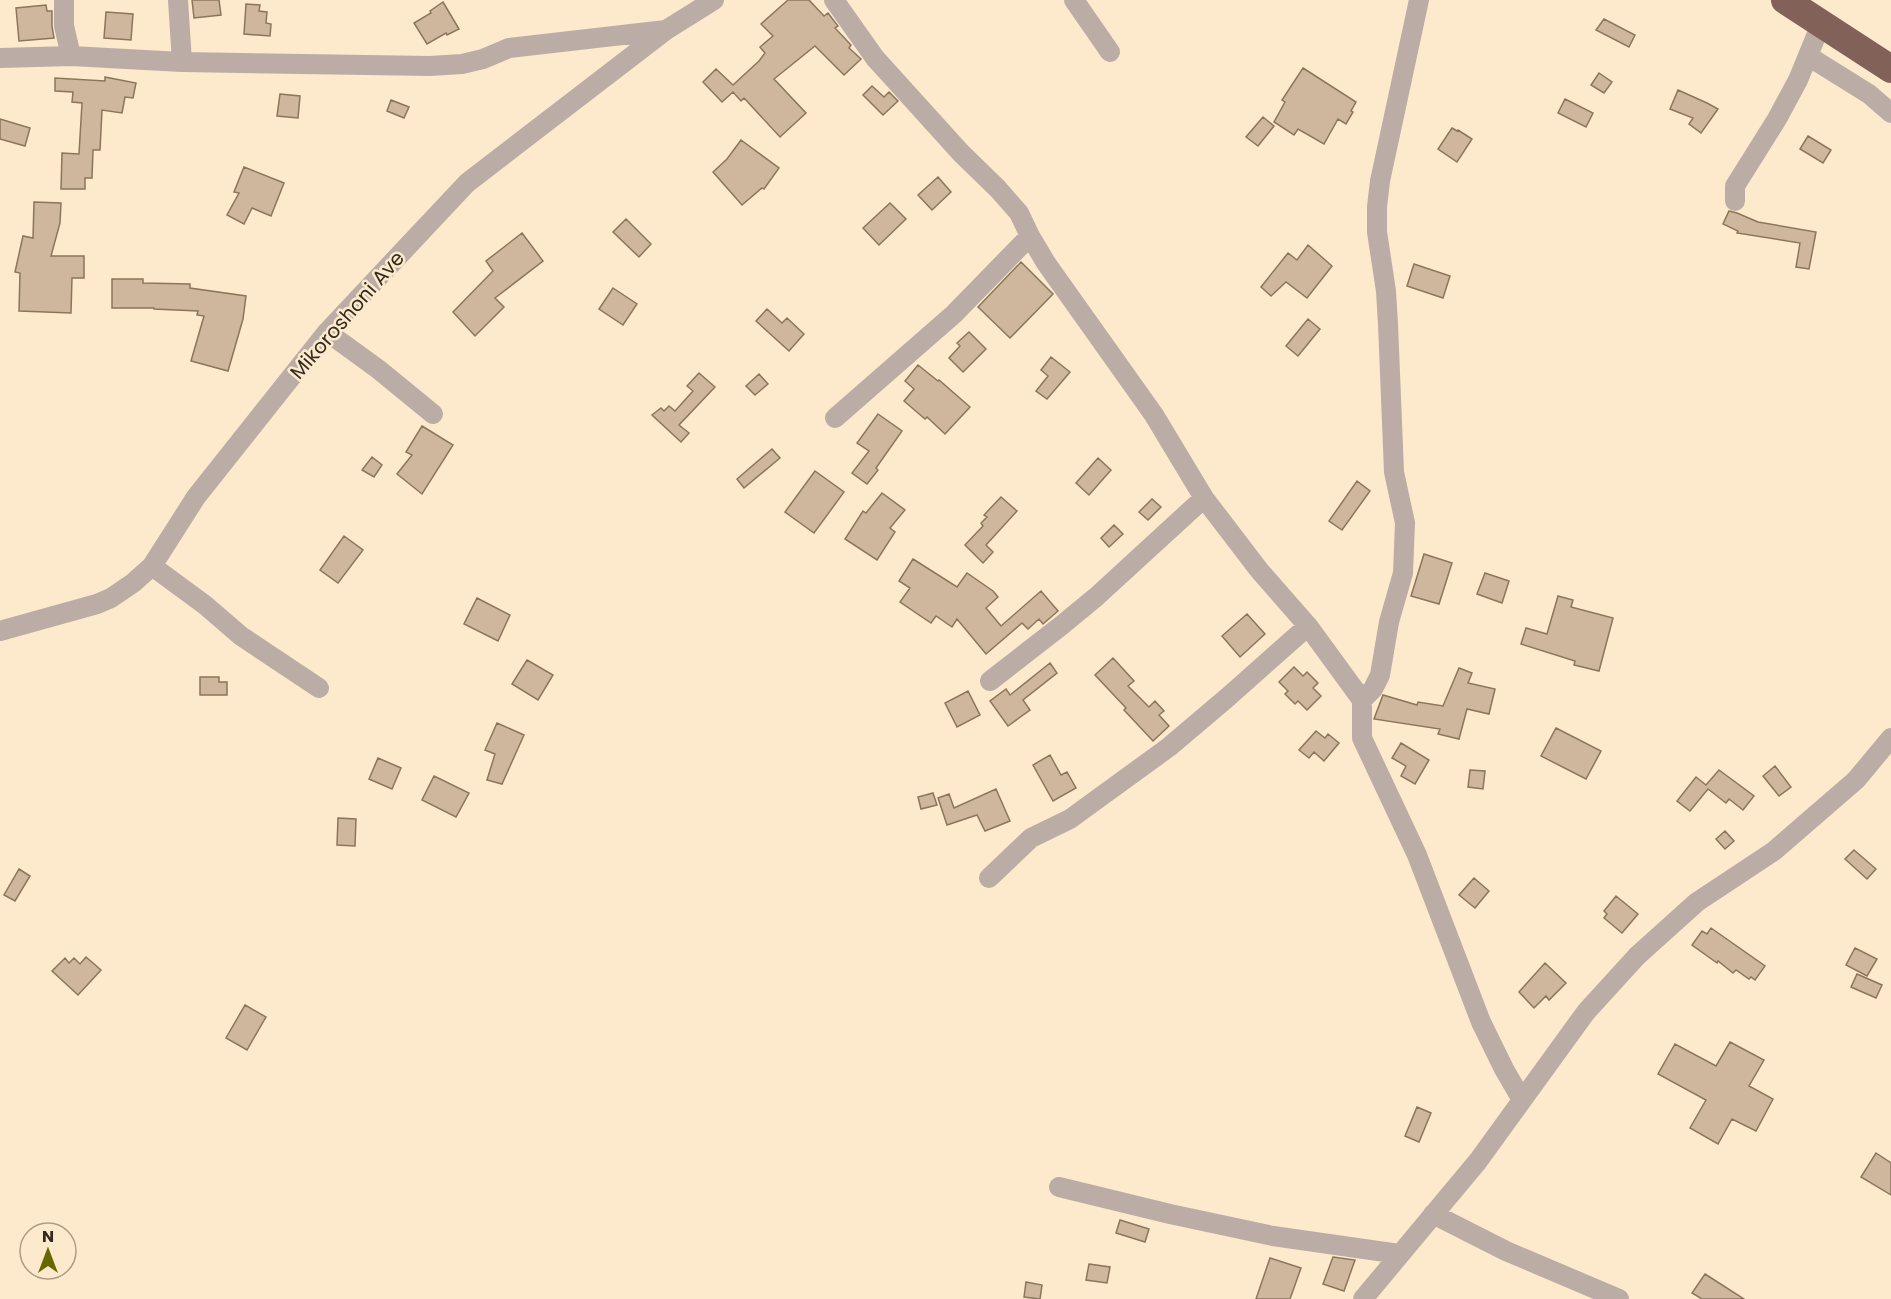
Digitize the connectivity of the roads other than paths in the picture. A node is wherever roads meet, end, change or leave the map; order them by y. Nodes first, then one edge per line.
1 (64, 0) edge
2 (178, 0) edge
3 (714, 0) edge
4 (834, 0) edge
5 (1074, 0) edge
6 (1419, 0) edge
7 (1785, 0) edge
8 (1821, 24) junction
9 (666, 30) junction
10 (1110, 52) dead end
11 (71, 56) junction
12 (1808, 56) junction
13 (0, 58) edge
14 (182, 62) junction
15 (1891, 69) edge
16 (1891, 112) edge
17 (1735, 201) dead end
18 (1030, 236) junction
19 (327, 332) junction
20 (433, 414) dead end
21 (835, 418) dead end
22 (1204, 498) junction
23 (152, 566) junction
24 (1308, 626) junction
25 (0, 631) edge
26 (990, 681) dead end
27 (319, 688) dead end
28 (1362, 700) junction
29 (1891, 738) edge
30 (989, 878) dead end
31 (1522, 1100) junction
32 (1059, 1187) dead end
33 (1433, 1214) junction
34 (1399, 1254) junction
35 (1363, 1299) edge
36 (1618, 1299) edge

1 - 11 street
2 - 14 street
3 - 9 street, Mikoroshoni Ave
4 - 18 street
5 - 10 street
6 - 28 street
7 - 8 highway
8 - 12 street
8 - 15 highway
9 - 14 street
9 - 19 street, Mikoroshoni Ave
11 - 13 street
11 - 14 street
12 - 16 street
12 - 17 street
18 - 21 street
18 - 22 street
19 - 20 street
19 - 23 street, Mikoroshoni Ave
22 - 24 street
22 - 26 street
23 - 25 street, Mikoroshoni Ave
23 - 27 street
24 - 28 street
24 - 30 street
28 - 31 street
29 - 31 street
31 - 33 street
32 - 34 street
33 - 34 street
33 - 36 street
34 - 35 street

